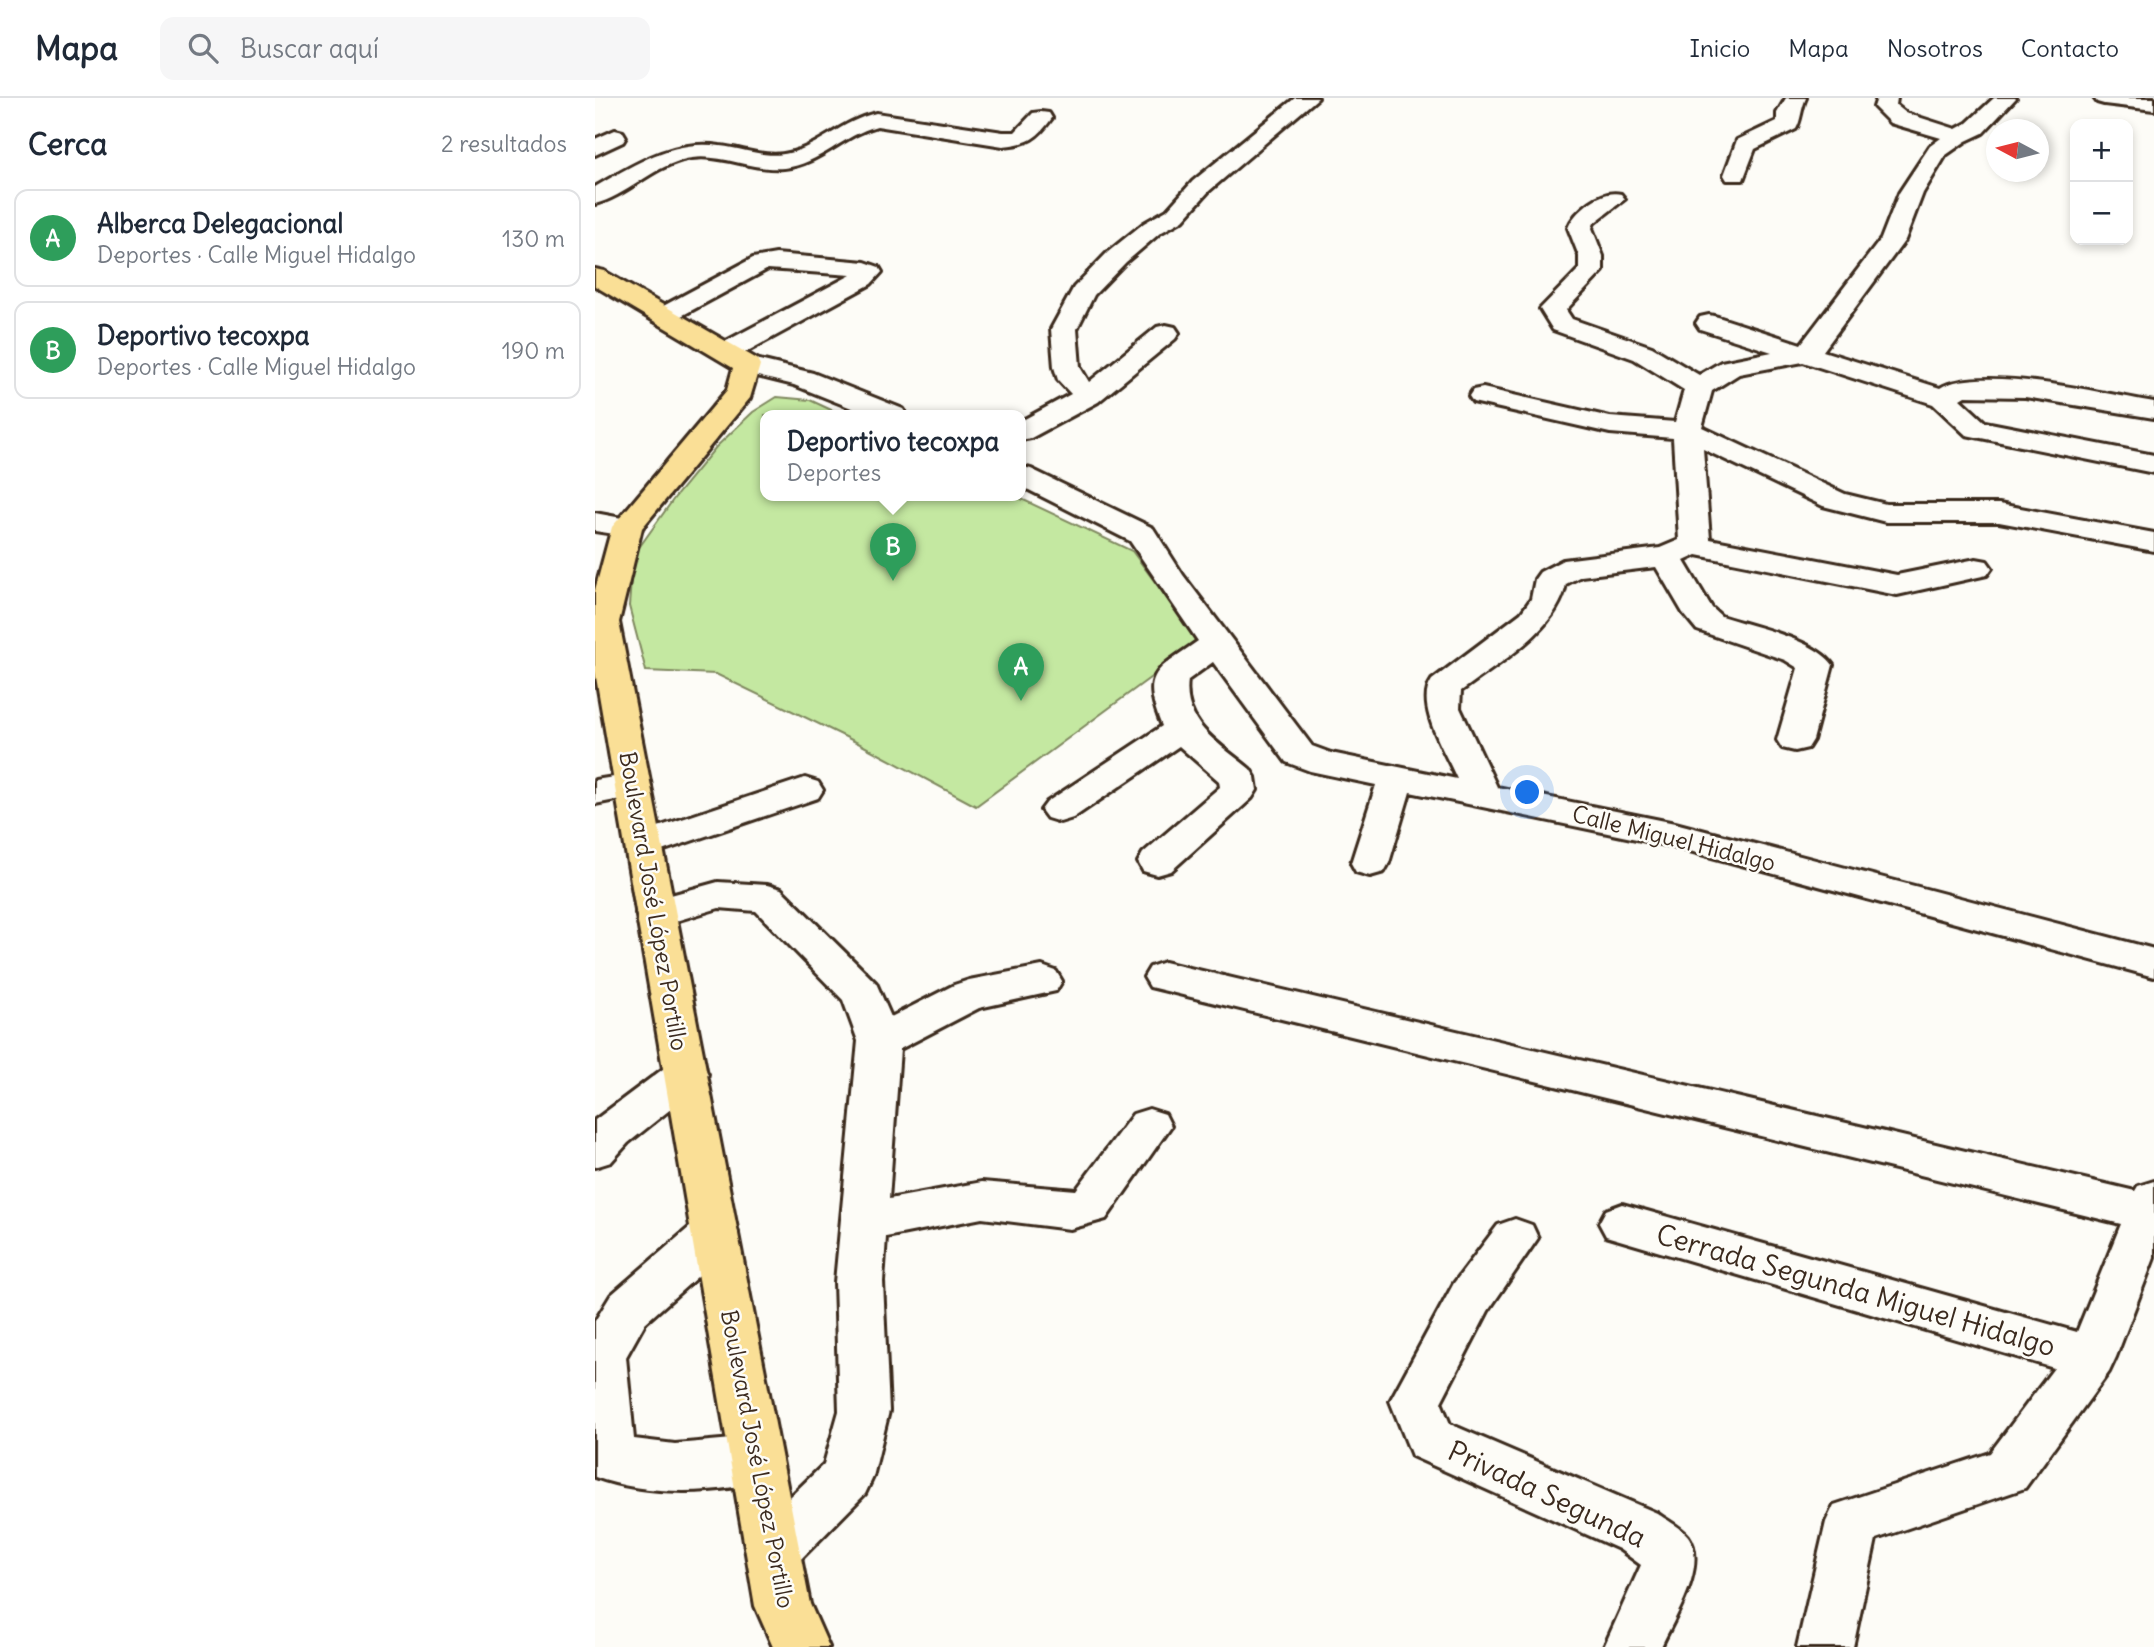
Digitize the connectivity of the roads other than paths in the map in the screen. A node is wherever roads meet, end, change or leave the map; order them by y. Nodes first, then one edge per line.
1 (1308, 98) edge
2 (1796, 98) edge
3 (1887, 98) edge
4 (2005, 98) edge
5 (2104, 98) edge
6 (2154, 104) edge
7 (1041, 118) dead end
8 (1958, 136) junction
9 (615, 137) dead end
10 (595, 148) edge
11 (1735, 175) dead end
12 (595, 197) edge
13 (1613, 199) dead end
14 (595, 276) edge
15 (663, 316) junction
16 (1709, 323) dead end
17 (1165, 333) dead end
18 (1808, 353) junction
19 (738, 370) junction
20 (1699, 387) junction
21 (1089, 396) junction
22 (1483, 396) dead end
23 (1943, 398) junction
24 (882, 410) edge
25 (2154, 410) edge
26 (1026, 429) edge
27 (1687, 431) junction
28 (2154, 464) edge
29 (1026, 477) edge
30 (611, 524) edge
31 (2154, 542) edge
32 (1680, 551) junction
33 (1976, 568) dead end
34 (606, 570) edge
35 (1217, 643) junction
36 (1181, 729) junction
37 (1795, 740) dead end
38 (1396, 780) junction
39 (633, 786) junction
40 (805, 790) dead end
41 (595, 792) edge
42 (1482, 794) junction
43 (1060, 810) dead end
44 (644, 845) junction
45 (1157, 862) dead end
46 (1370, 863) dead end
47 (656, 913) junction
48 (2154, 963) edge
49 (1164, 977) dead end
50 (1042, 981) dead end
51 (879, 1041) junction
52 (686, 1074) junction
53 (1149, 1126) dead end
54 (595, 1150) edge
55 (2152, 1206) edge
56 (864, 1222) junction
57 (1622, 1223) dead end
58 (715, 1233) junction
59 (1515, 1238) dead end
60 (2091, 1357) junction
61 (756, 1460) junction
62 (773, 1550) junction
63 (801, 1647) edge
64 (1632, 1647) edge
65 (1825, 1647) edge

1 - 21 street
2 - 11 street
3 - 8 street
4 - 8 street
5 - 6 street
7 - 12 street
8 - 18 street
9 - 10 street
13 - 20 street
14 - 15 main road
15 - 19 main road
15 - 19 street
16 - 18 street
17 - 21 street
18 - 20 street
18 - 23 street
19 - 24 street
19 - 30 main road, Boulevard José López Portillo
20 - 27 street
21 - 26 street
22 - 27 street
23 - 25 street
23 - 28 street
27 - 31 street
27 - 32 street
29 - 35 street, Calle Miguel Hidalgo
30 - 34 main road, Boulevard José López Portillo
32 - 33 street
32 - 37 street
32 - 42 street
34 - 39 main road, Boulevard José López Portillo
35 - 36 street
35 - 38 street, Calle Miguel Hidalgo
36 - 43 street
36 - 45 street
38 - 42 street, Calle Miguel Hidalgo
38 - 46 street
39 - 41 street
39 - 44 main road, Boulevard José López Portillo
40 - 44 street
42 - 48 street, Calle Miguel Hidalgo
44 - 47 main road, Boulevard José López Portillo
47 - 51 street
47 - 52 main road, Boulevard José López Portillo
49 - 55 street
50 - 51 street
51 - 56 street
52 - 54 street
52 - 58 main road, Boulevard José López Portillo
53 - 56 street
55 - 60 street
56 - 62 street
57 - 60 street, Cerrada Segunda Miguel Hidalgo
58 - 61 main road, Boulevard José López Portillo
58 - 61 street
59 - 64 street, Privada Segunda
60 - 65 street
61 - 62 main road, Boulevard José López Portillo
62 - 63 main road, Boulevard José López Portillo

